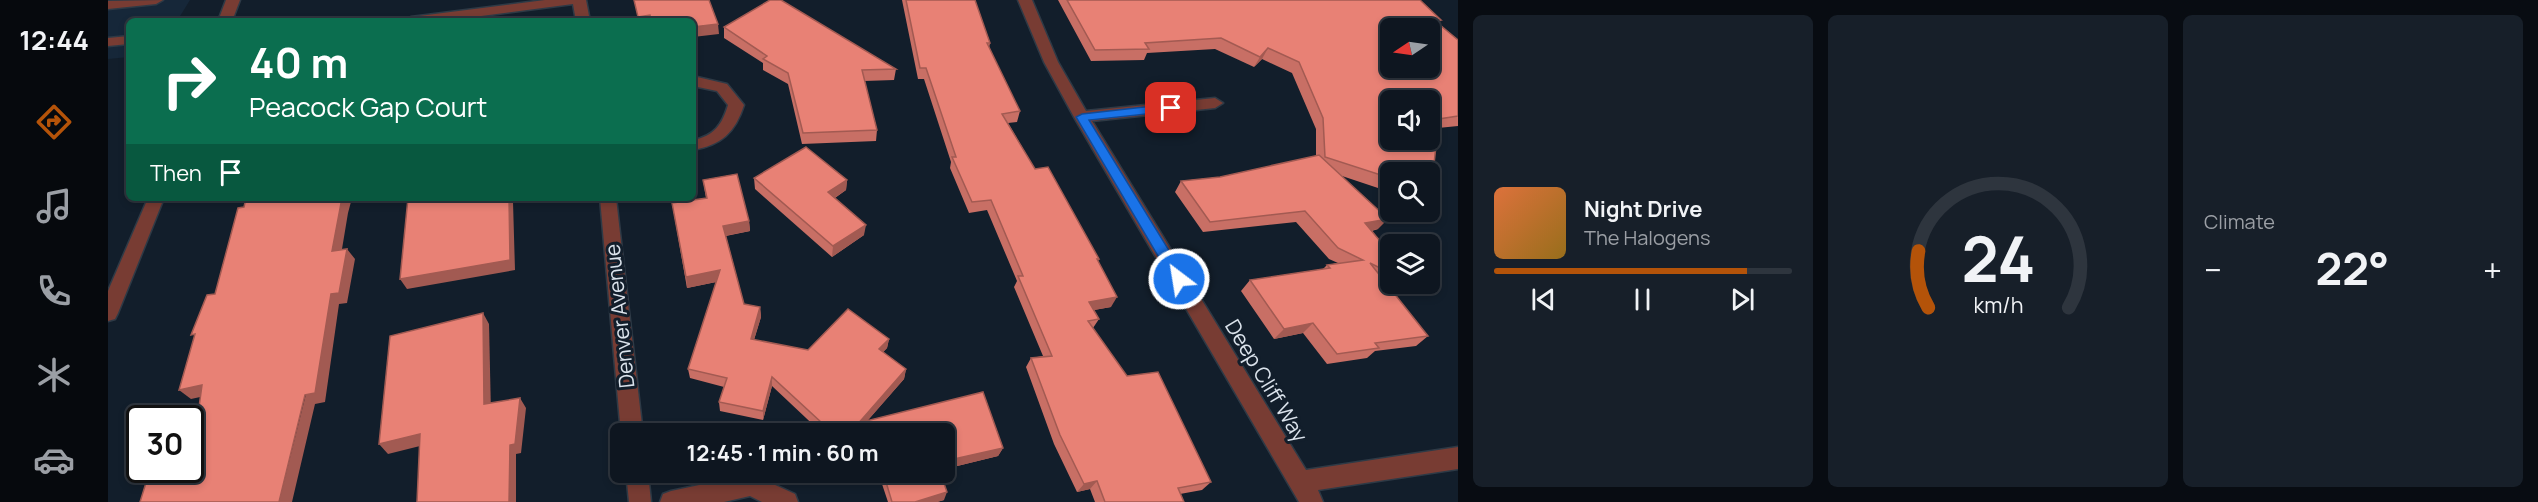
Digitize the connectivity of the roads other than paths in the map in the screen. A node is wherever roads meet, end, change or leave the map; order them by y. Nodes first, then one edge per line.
1 (156, 0) edge
2 (233, 0) edge
3 (577, 0) edge
4 (1025, 0) edge
5 (108, 5) edge
6 (226, 18) edge
7 (435, 18) edge
8 (582, 18) edge
9 (126, 40) edge
10 (108, 42) edge
11 (696, 82) edge
12 (1215, 103) dead end
13 (1082, 117) junction
14 (696, 144) edge
15 (155, 201) edge
16 (608, 201) edge
17 (108, 313) edge
18 (632, 423) edge
19 (1458, 458) edge
20 (1300, 482) junction
21 (638, 483) edge
22 (640, 502) edge
23 (671, 502) edge
24 (787, 502) edge
25 (1312, 502) edge

1 - 5 street
2 - 6 street
3 - 7 street
3 - 8 street
4 - 13 street, Deep Cliff Way
9 - 10 street
11 - 14 street
12 - 13 street
13 - 20 street, Deep Cliff Way
15 - 17 street
16 - 18 street, Denver Avenue
19 - 20 street
20 - 25 street, Deep Cliff Way
21 - 22 street
23 - 24 street

